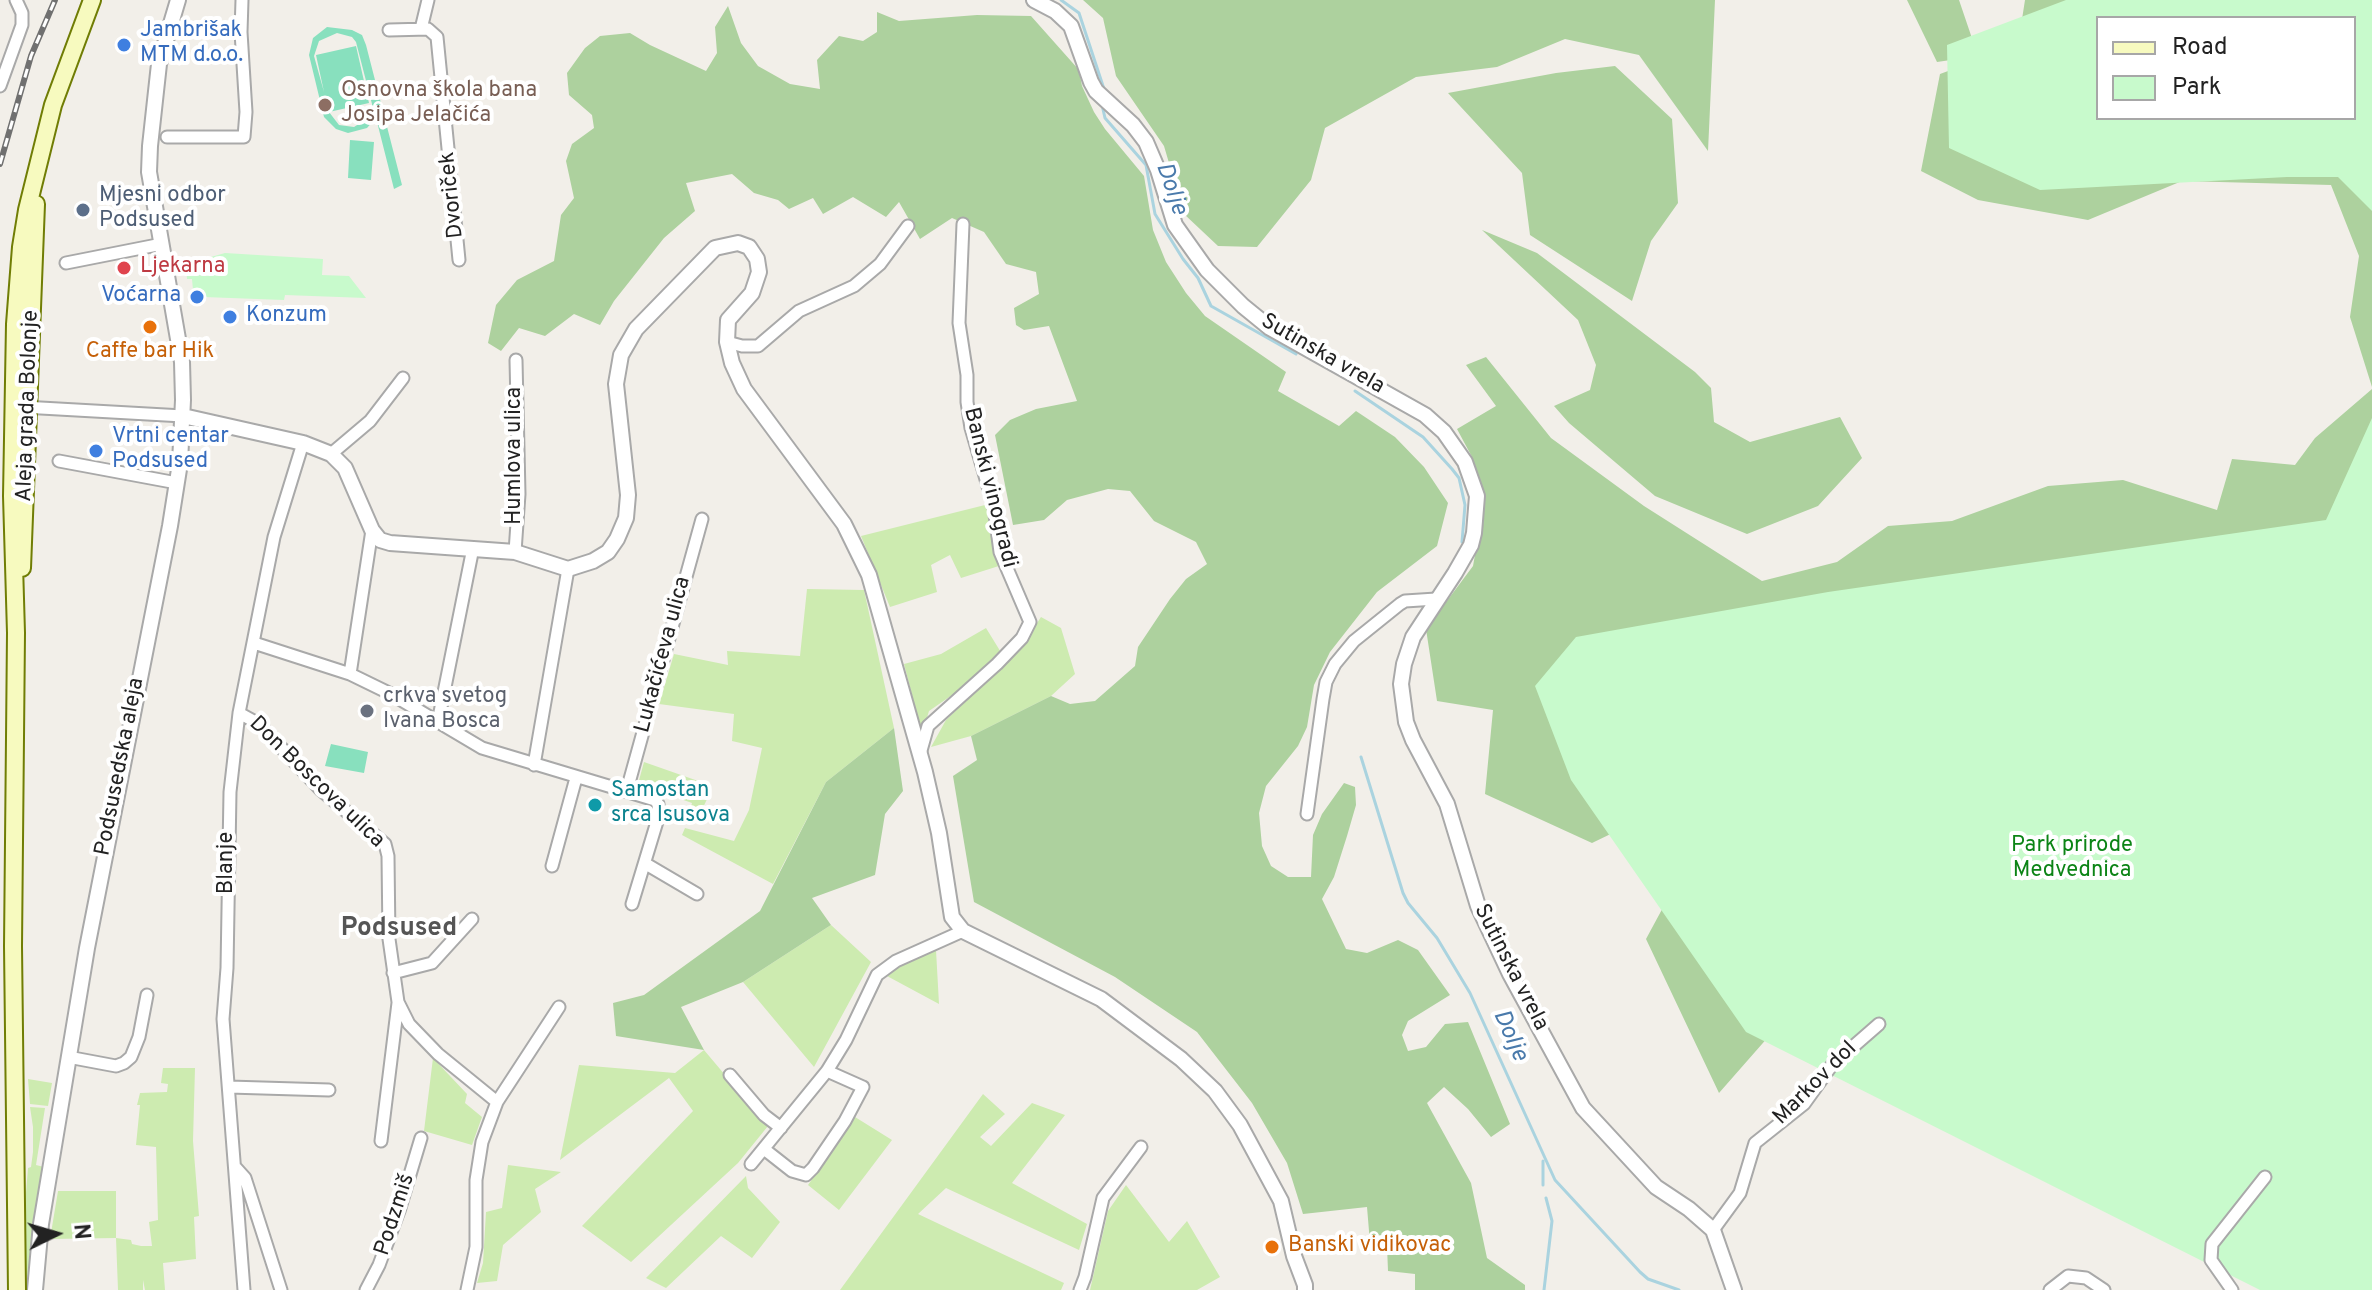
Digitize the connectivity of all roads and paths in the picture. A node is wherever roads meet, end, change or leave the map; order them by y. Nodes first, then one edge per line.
1 (16, 0) edge
2 (92, 0) edge
3 (178, 0) edge
4 (242, 0) edge
5 (428, 0) edge
6 (1034, 0) edge
7 (421, 29) junction
8 (389, 30) dead end
9 (0, 86) edge
10 (167, 137) dead end
11 (963, 224) dead end
12 (908, 226) dead end
13 (162, 244) junction
14 (459, 260) dead end
15 (66, 263) dead end
16 (727, 342) junction
17 (516, 360) dead end
18 (403, 378) dead end
19 (21, 407) junction
20 (183, 416) junction
21 (303, 443) junction
22 (331, 454) junction
23 (59, 461) dead end
24 (177, 483) junction
25 (702, 519) dead end
26 (372, 530) junction
27 (473, 548) junction
28 (515, 552) junction
29 (568, 569) junction
30 (1436, 599) junction
31 (254, 643) junction
32 (350, 674) junction
33 (239, 713) junction
34 (438, 722) junction
35 (920, 754) junction
36 (534, 765) junction
37 (576, 778) junction
38 (627, 790) junction
39 (1307, 814) dead end
40 (646, 864) junction
41 (552, 866) dead end
42 (697, 894) dead end
43 (632, 904) dead end
44 (472, 919) dead end
45 (963, 931) junction
46 (393, 973) junction
47 (147, 995) dead end
48 (398, 1002) junction
49 (559, 1007) dead end
50 (1879, 1024) dead end
51 (68, 1057) junction
52 (827, 1071) junction
53 (730, 1075) dead end
54 (229, 1087) junction
55 (329, 1090) dead end
56 (497, 1102) junction
57 (781, 1128) junction
58 (421, 1138) dead end
59 (381, 1141) dead end
60 (1141, 1147) dead end
61 (764, 1149) junction
62 (751, 1164) dead end
63 (236, 1168) junction
64 (2265, 1177) dead end
65 (1713, 1230) junction
66 (17, 1290) edge
67 (35, 1290) edge
68 (244, 1290) edge
69 (281, 1290) edge
70 (366, 1290) edge
71 (467, 1290) edge
72 (1080, 1290) edge
73 (1305, 1290) edge
74 (1734, 1290) edge
75 (2050, 1290) edge
76 (2104, 1290) edge
77 (2232, 1290) edge

1 - 9 street
2 - 19 main road, Aleja grada Bolonje
3 - 13 street, Podsusedska aleja
4 - 10 street
5 - 7 street
6 - 30 street, Sutinska vrela
7 - 8 street
7 - 14 street, Dvoriček
11 - 35 street, Banski vinogradi
12 - 16 street
13 - 15 street
13 - 20 street, Podsusedska aleja
16 - 29 street
16 - 35 street
17 - 28 street, Humlova ulica
18 - 22 street
19 - 20 street
19 - 66 main road, Aleja grada Bolonje
20 - 21 street
20 - 24 street, Podsusedska aleja
21 - 22 street
21 - 31 street, Blanje
22 - 26 street
23 - 24 street
24 - 51 street, Podsusedska aleja
25 - 38 street, Lukačićeva ulica
26 - 27 street
26 - 32 street
27 - 28 street
27 - 34 street
28 - 29 street
29 - 36 street
30 - 39 street
30 - 65 street, Sutinska vrela
31 - 32 street
31 - 33 street, Blanje
32 - 34 street
33 - 46 street, Don Boscova ulica
33 - 54 street, Blanje
34 - 36 street
35 - 45 street
36 - 37 street
37 - 38 street
37 - 41 street
38 - 40 street
40 - 42 street
40 - 43 street
44 - 46 street
45 - 52 street
45 - 73 street
46 - 48 street, Don Boscova ulica
47 - 51 street
48 - 56 street, Don Boscova ulica
48 - 59 street
49 - 56 street
50 - 65 street, Markov dol
51 - 67 street, Podsusedska aleja
52 - 57 street
52 - 61 street
53 - 57 street
54 - 55 street
54 - 63 street, Blanje
56 - 71 street
57 - 61 street
58 - 70 street, Podzmiš
60 - 72 street
61 - 62 street
63 - 68 street, Blanje
63 - 69 street
64 - 77 street
65 - 74 street
75 - 76 street

